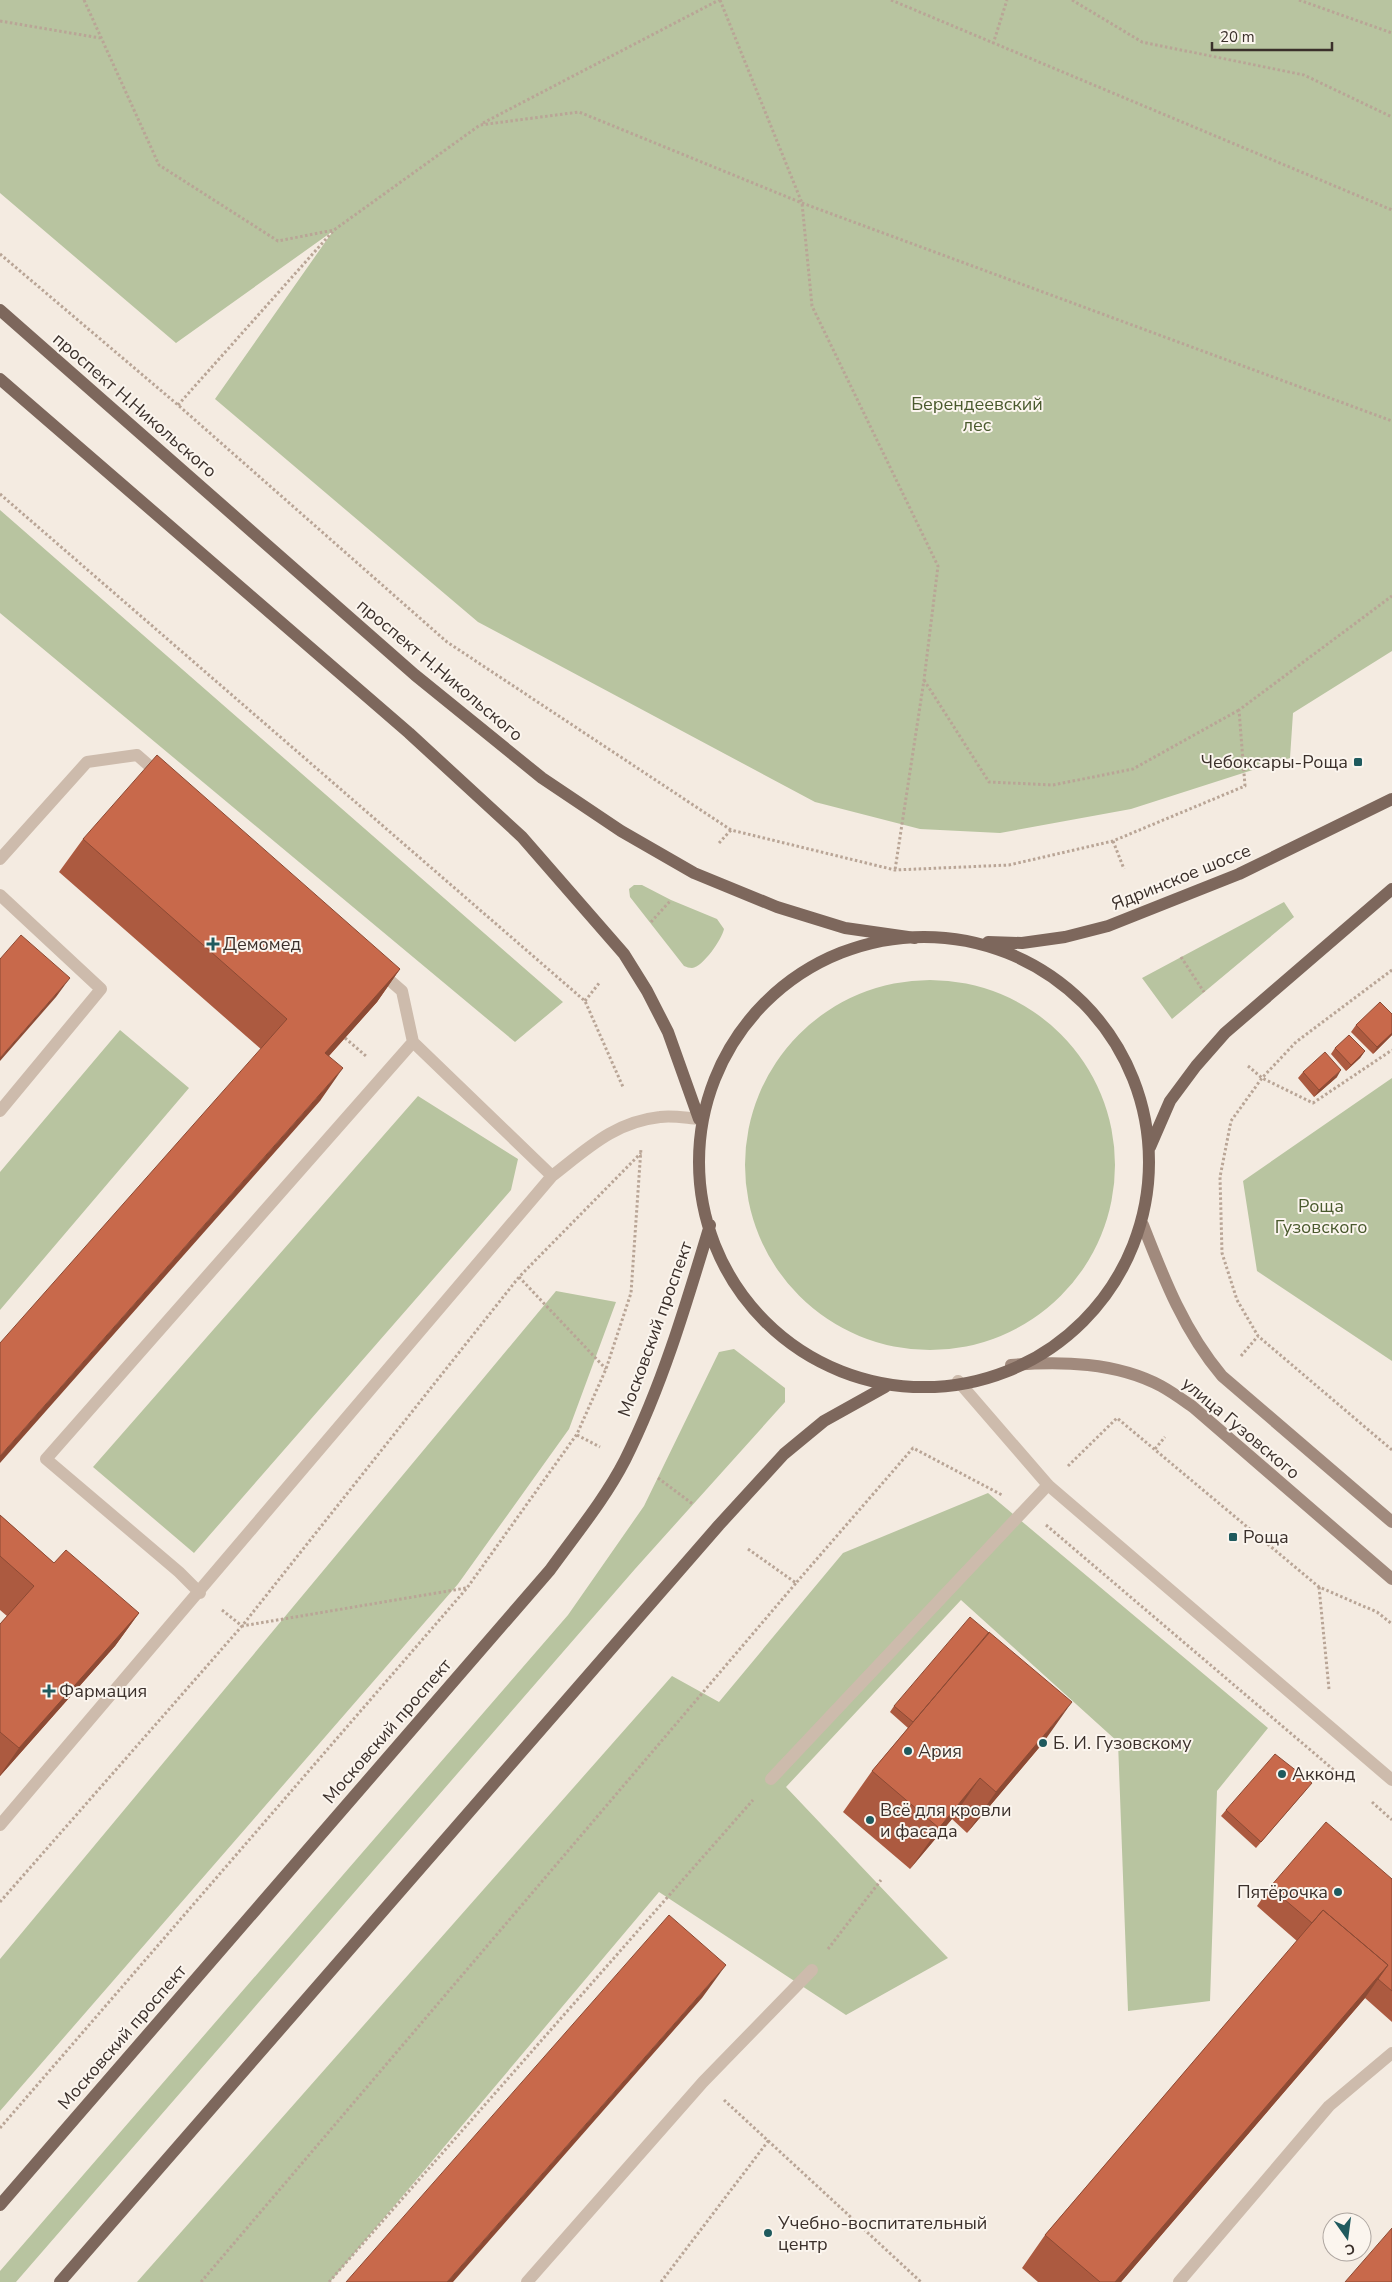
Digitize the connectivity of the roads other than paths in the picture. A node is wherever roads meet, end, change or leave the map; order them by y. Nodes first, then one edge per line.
1 (0, 310) edge
2 (0, 379) edge
3 (174, 788) edge
4 (1392, 799) edge
5 (0, 859) edge
6 (1392, 889) edge
7 (0, 895) edge
8 (925, 940) junction
9 (971, 942) junction
10 (372, 965) edge
11 (413, 1042) junction
12 (0, 1111) edge
13 (699, 1120) junction
14 (1150, 1147) junction
15 (552, 1176) junction
16 (710, 1225) junction
17 (1143, 1225) junction
18 (1012, 1365) junction
19 (958, 1381) junction
20 (886, 1387) junction
21 (1048, 1485) junction
22 (1392, 1522) edge
23 (1392, 1578) edge
24 (200, 1593) junction
25 (771, 1779) road end
26 (1392, 1780) edge
27 (0, 1825) edge
28 (812, 1970) road end
29 (1392, 2053) edge
30 (0, 2205) edge
31 (60, 2282) edge
32 (527, 2282) edge
33 (1179, 2282) edge

1 - 8 main road, проспект Н.Никольского
2 - 13 main road
3 - 5 street
4 - 9 main road, Ядринское шоссе
6 - 14 main road
7 - 12 street
8 - 9 main road
8 - 13 main road
9 - 14 main road
10 - 11 street
11 - 15 street
11 - 24 street
13 - 15 street
13 - 16 main road
14 - 17 main road
15 - 24 street
16 - 20 main road
16 - 30 main road, Московский проспект
17 - 18 main road
17 - 22 main road, улица Гузовского
18 - 19 main road
18 - 23 main road, улица Гузовского
19 - 20 main road
19 - 21 street
20 - 31 main road
21 - 25 street
21 - 26 street
24 - 27 street
28 - 32 street
29 - 33 street

